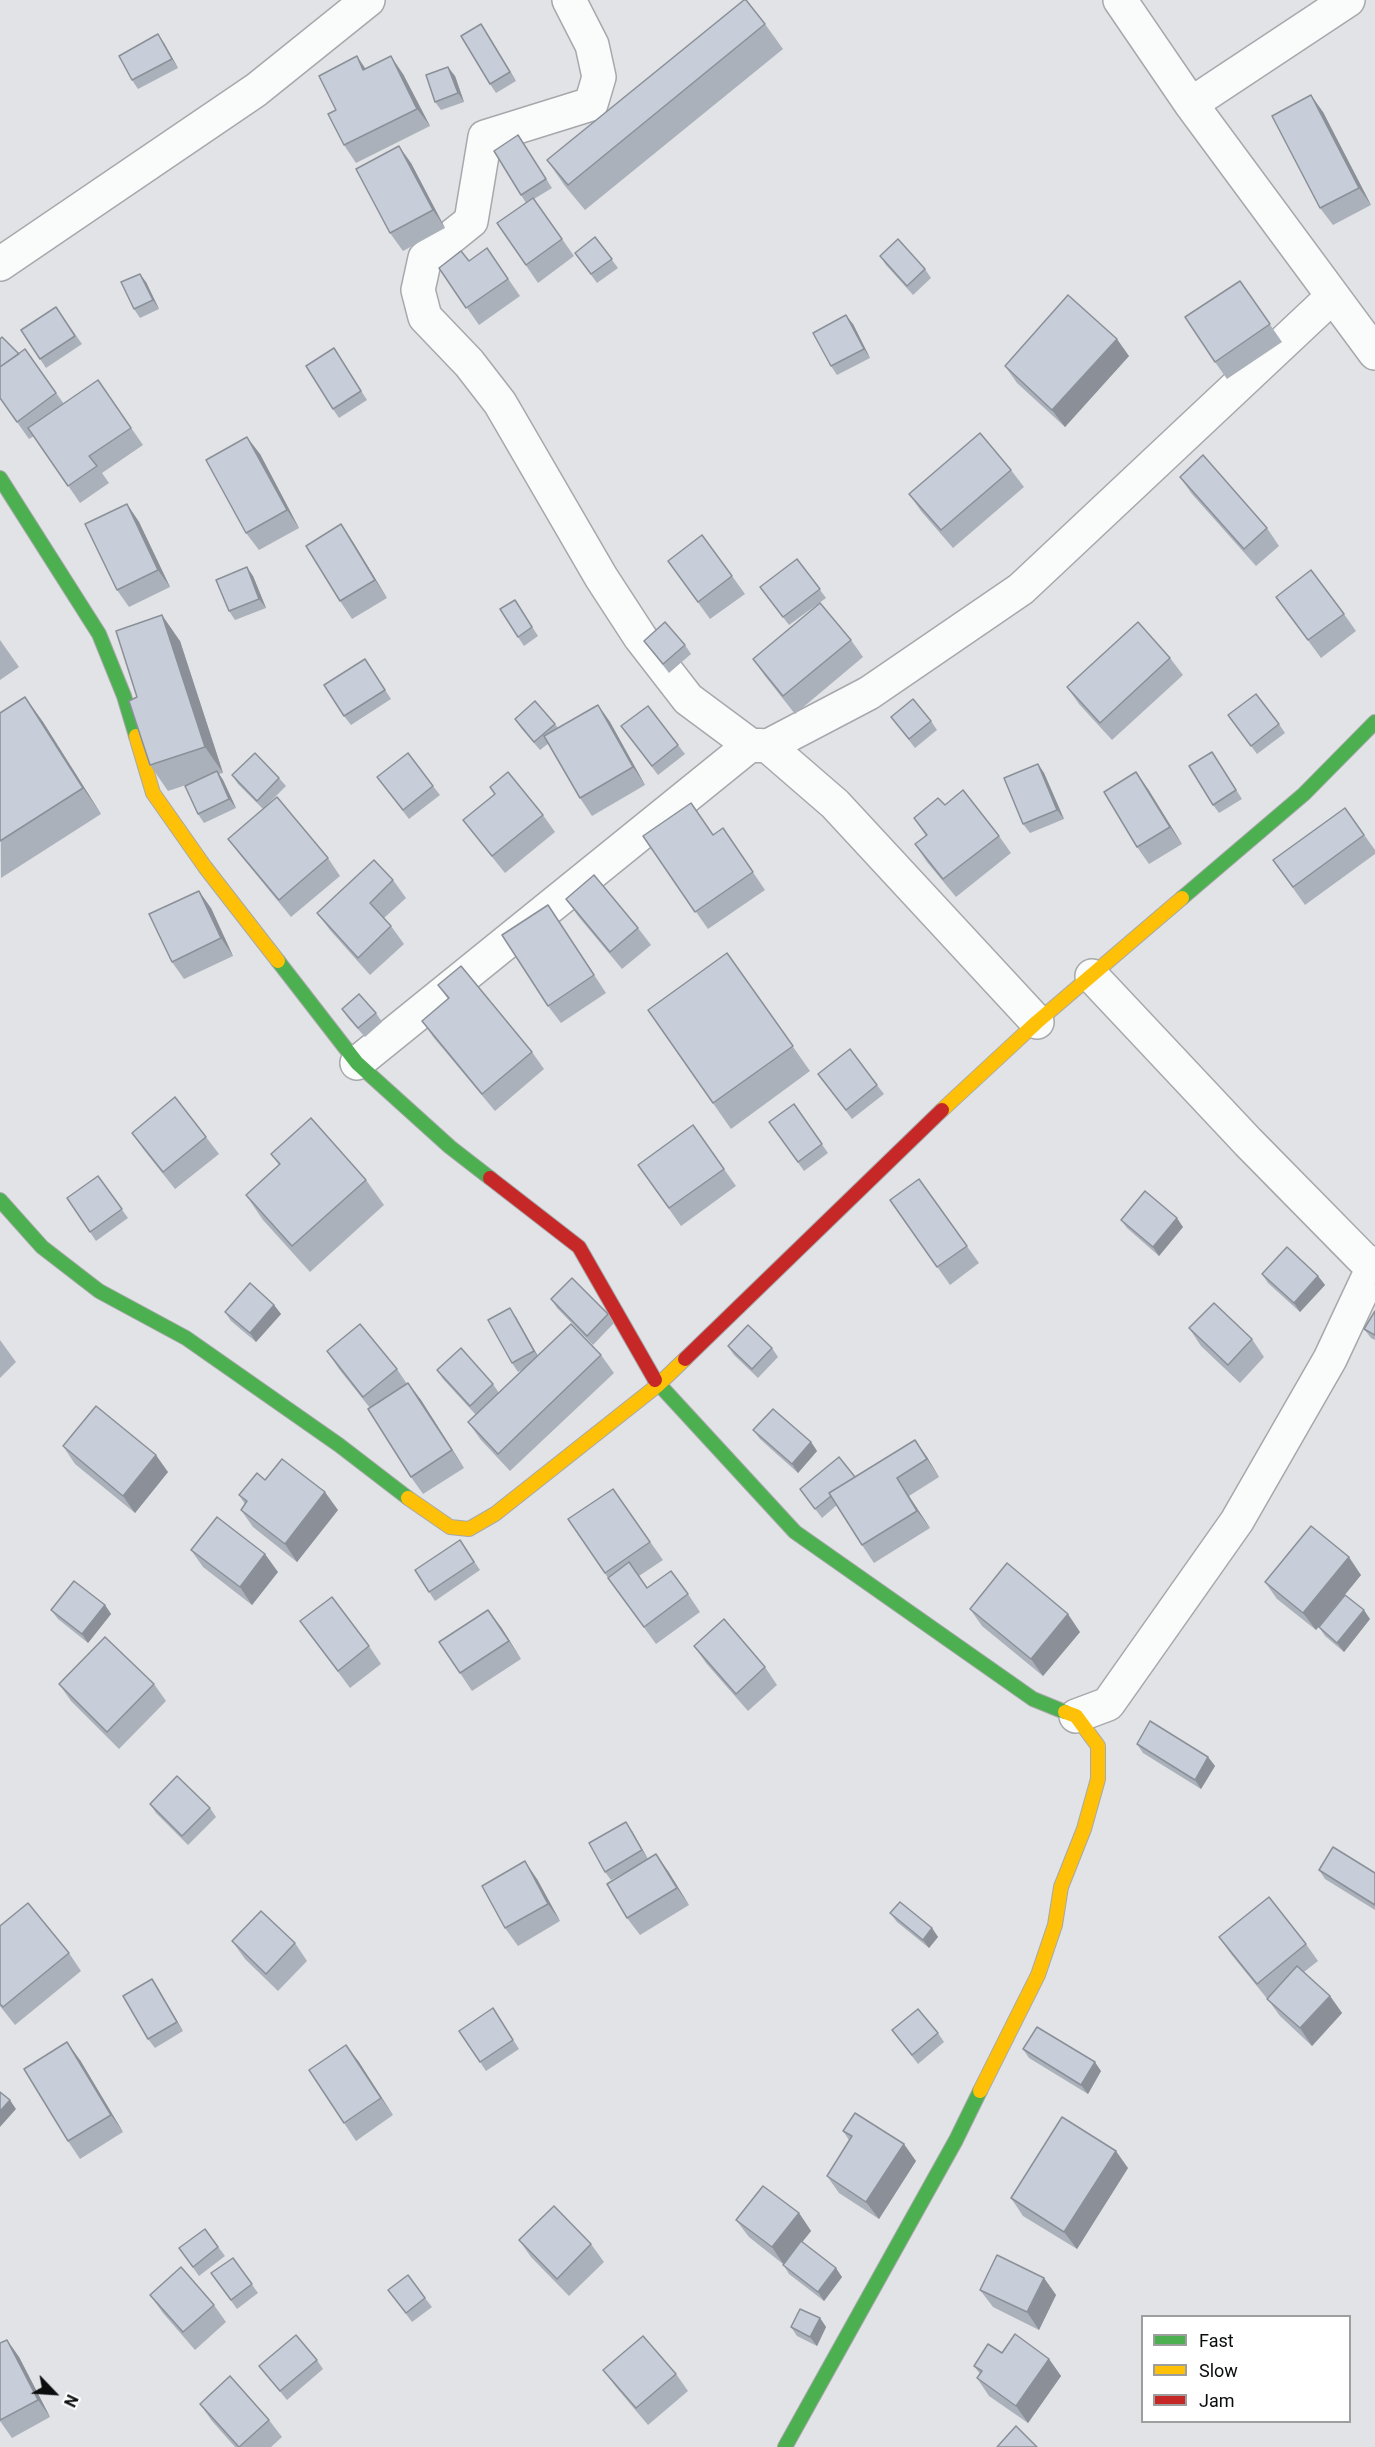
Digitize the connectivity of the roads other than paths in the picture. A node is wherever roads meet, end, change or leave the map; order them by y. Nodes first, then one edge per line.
1 (368, 0) edge
2 (569, 0) edge
3 (1120, 0) edge
4 (1348, 0) edge
5 (1191, 104) junction
6 (0, 264) edge
7 (1333, 296) junction
8 (1375, 353) edge
9 (0, 478) edge
10 (1375, 722) edge
11 (759, 746) junction
12 (1092, 976) junction
13 (1037, 1022) junction
14 (357, 1063) junction
15 (0, 1200) edge
16 (1374, 1266) edge
17 (658, 1385) junction
18 (1076, 1716) junction
19 (785, 2447) edge

1 - 6 street
2 - 11 street
3 - 5 street
4 - 5 street
5 - 7 street
7 - 8 street
7 - 11 street
9 - 14 street
10 - 12 street
11 - 13 street
11 - 14 street
12 - 13 street
12 - 16 street
13 - 17 street
14 - 17 street
15 - 17 street
16 - 18 street
17 - 18 street
18 - 19 street

